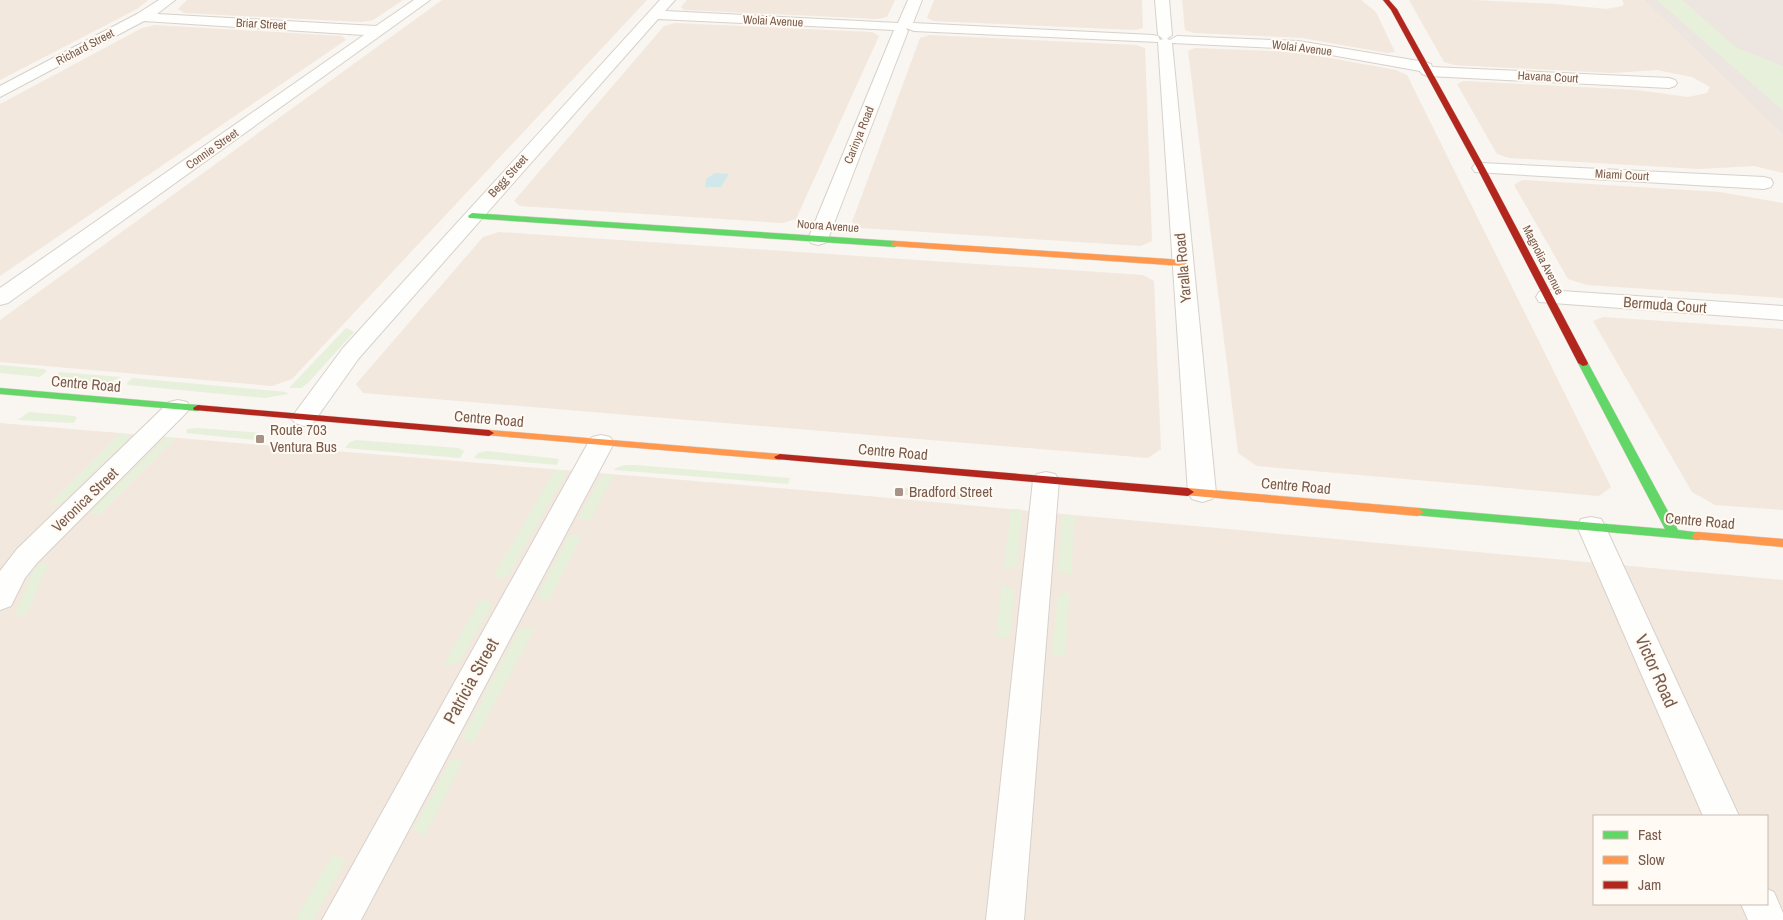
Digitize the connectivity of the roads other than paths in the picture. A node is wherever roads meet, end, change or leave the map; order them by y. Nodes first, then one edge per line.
1 (168, 0) edge
2 (423, 0) edge
3 (668, 0) edge
4 (915, 0) edge
5 (1162, 0) edge
6 (1386, 0) edge
7 (654, 15) junction
8 (142, 17) junction
9 (903, 27) junction
10 (379, 31) junction
11 (1165, 39) junction
12 (1427, 69) junction
13 (1668, 83) dead end
14 (0, 92) edge
15 (1481, 168) junction
16 (1764, 183) dead end
17 (472, 216) junction
18 (818, 239) junction
19 (1183, 263) junction
20 (1547, 297) junction
21 (0, 298) edge
22 (1783, 313) edge
23 (0, 391) edge
24 (178, 407) junction
25 (294, 417) junction
26 (601, 443) junction
27 (1046, 480) junction
28 (1202, 493) junction
29 (1591, 526) junction
30 (1674, 534) junction
31 (1783, 543) edge
32 (0, 599) edge
33 (1721, 815) edge
34 (1760, 905) edge
35 (341, 920) edge
36 (1005, 920) edge
37 (1767, 920) edge

1 - 8 street, Richard Street
2 - 10 street, Connie Street
3 - 7 street, Begg Street
4 - 9 street, Carinya Road
5 - 11 street, Yaralla Road
6 - 12 street, Magnolia Avenue
7 - 9 street, Wolai Avenue
7 - 17 street, Begg Street
8 - 10 street, Briar Street
8 - 14 street, Richard Street
9 - 11 street, Wolai Avenue
9 - 18 street, Carinya Road
10 - 21 street, Connie Street
11 - 12 street, Wolai Avenue
11 - 19 street, Yaralla Road
12 - 13 street, Havana Court
12 - 15 street, Magnolia Avenue
15 - 16 street, Miami Court
15 - 20 street, Magnolia Avenue
17 - 18 street, Noora Avenue
17 - 25 street, Begg Street
18 - 19 street, Noora Avenue
19 - 28 street, Yaralla Road
20 - 22 street, Bermuda Court
20 - 30 street, Magnolia Avenue
23 - 24 street, Centre Road
24 - 25 street, Centre Road
24 - 32 street, Veronica Street
25 - 26 street, Centre Road
26 - 27 street, Centre Road
26 - 35 street, Patricia Street
27 - 28 street, Centre Road
27 - 36 street
28 - 29 street, Centre Road
29 - 30 street, Centre Road
29 - 33 street, Victor Road
30 - 31 street, Centre Road
34 - 37 street

